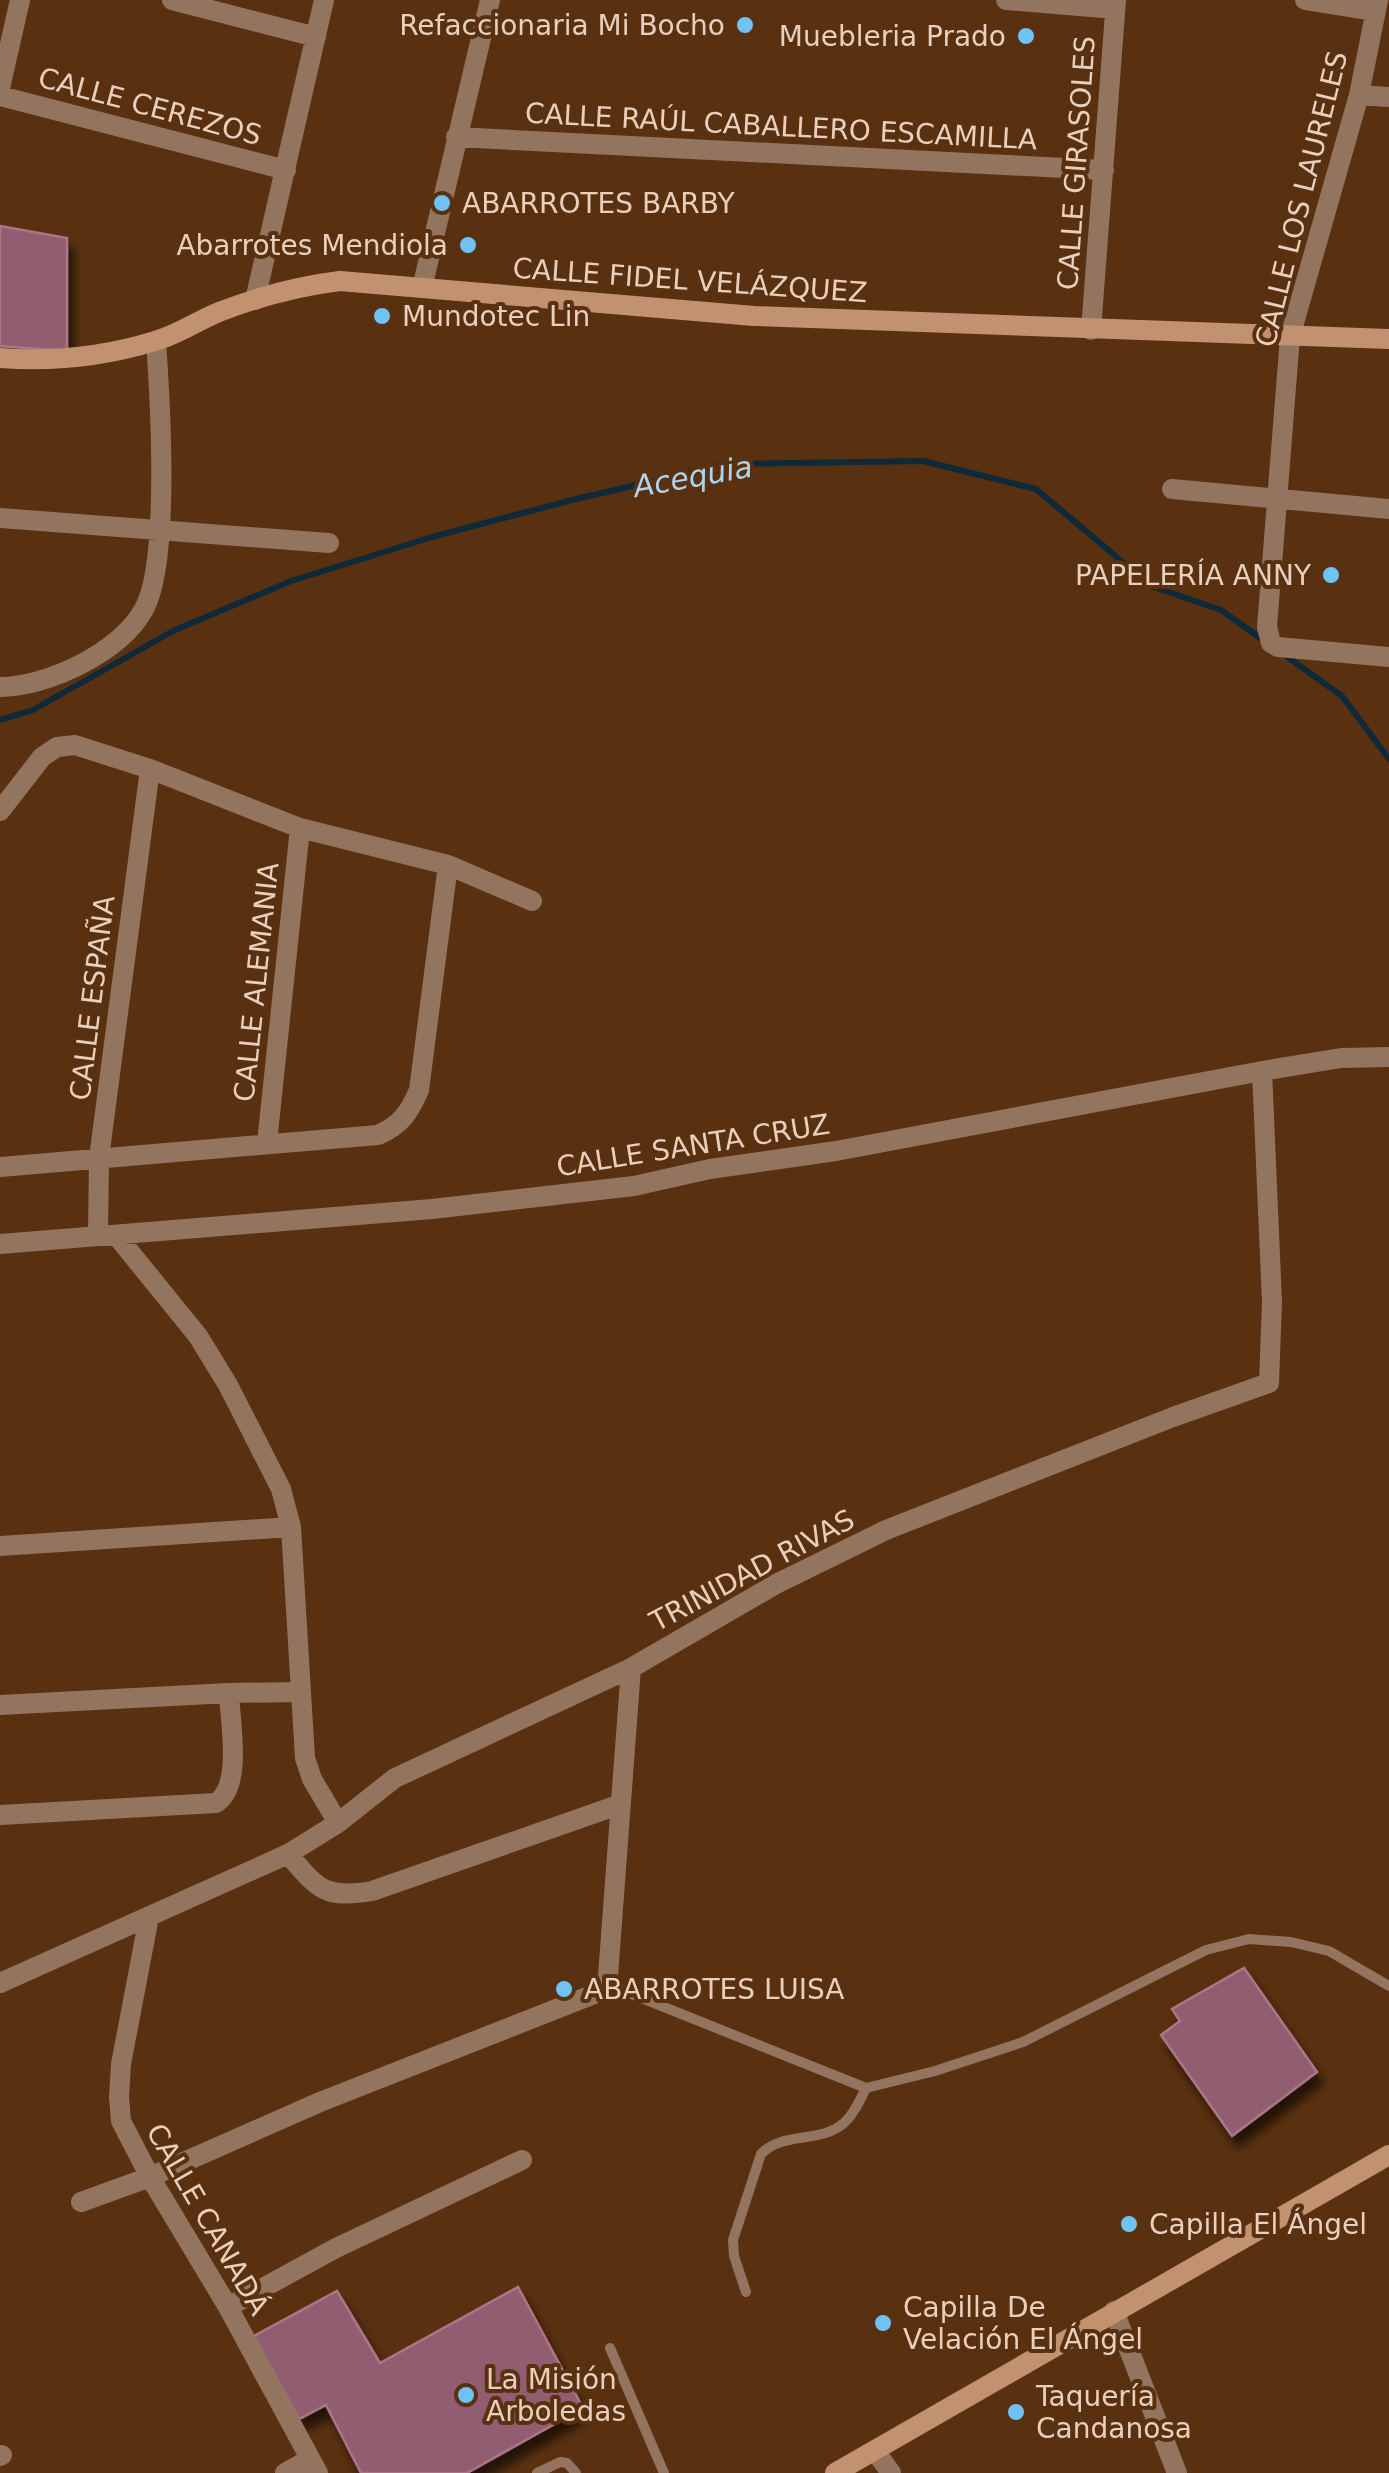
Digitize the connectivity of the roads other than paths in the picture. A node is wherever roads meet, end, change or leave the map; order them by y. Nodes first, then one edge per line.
1 (20, 0) edge
2 (172, 0) edge
3 (324, 0) edge
4 (490, 0) edge
5 (1006, 0) edge
6 (1306, 0) edge
7 (1116, 4) edge
8 (1375, 5) edge
9 (316, 37) junction
10 (0, 92) edge
11 (1358, 96) junction
12 (1389, 97) edge
13 (456, 136) junction
14 (286, 170) junction
15 (1104, 170) junction
16 (422, 288) junction
17 (255, 300) junction
18 (1091, 330) junction
19 (1290, 337) junction
20 (1389, 339) edge
21 (156, 341) junction
22 (0, 358) edge
23 (1172, 489) dead end
24 (1278, 501) junction
25 (1389, 509) edge
26 (0, 518) edge
27 (158, 530) junction
28 (329, 543) dead end
29 (1389, 657) edge
30 (2, 688) edge
31 (150, 769) junction
32 (0, 811) edge
33 (300, 828) junction
34 (448, 865) junction
35 (532, 901) dead end
36 (1389, 1057) edge
37 (1262, 1070) junction
38 (267, 1142) junction
39 (99, 1158) junction
40 (0, 1167) edge
41 (107, 1235) junction
42 (0, 1244) edge
43 (290, 1527) junction
44 (0, 1546) edge
45 (631, 1668) junction
46 (300, 1692) junction
47 (229, 1693) junction
48 (0, 1706) edge
49 (622, 1804) junction
50 (0, 1815) edge
51 (338, 1822) junction
52 (288, 1854) junction
53 (149, 1917) junction
54 (0, 1983) edge
55 (1389, 1986) edge
56 (606, 1989) junction
57 (866, 2088) junction
58 (1389, 2154) edge
59 (522, 2160) dead end
60 (150, 2177) junction
61 (81, 2202) dead end
62 (746, 2292) dead end
63 (228, 2307) junction
64 (1114, 2311) junction
65 (610, 2348) dead end
66 (875, 2450) junction
67 (314, 2466) edge
68 (285, 2473) edge
69 (537, 2473) edge
70 (576, 2473) edge
71 (664, 2473) edge
72 (835, 2473) edge
73 (891, 2473) edge
74 (1177, 2473) edge

1 - 10 street
2 - 9 street
3 - 9 street
4 - 13 street
5 - 7 street
6 - 8 street
7 - 15 street, CALLE GIRASOLES
8 - 11 street, CALLE LOS LAURELES
9 - 14 street
10 - 14 street, CALLE CEREZOS
11 - 12 street
11 - 19 street, CALLE LOS LAURELES
13 - 15 street, CALLE RAÚL CABALLERO ESCAMILLA
13 - 16 street
14 - 17 street
15 - 18 street, CALLE GIRASOLES
16 - 17 street, CALLE FIDEL VELÁZQUEZ
16 - 18 street, CALLE FIDEL VELÁZQUEZ
17 - 21 street, CALLE FIDEL VELÁZQUEZ
18 - 19 street, CALLE FIDEL VELÁZQUEZ
19 - 20 street, CALLE FIDEL VELÁZQUEZ
19 - 24 street, CALLE LOS LAURELES
21 - 22 street, CALLE FIDEL VELÁZQUEZ
21 - 27 street
23 - 24 street
24 - 25 street
24 - 29 street, CALLE LOS LAURELES
26 - 27 street
27 - 28 street
27 - 30 street
31 - 32 street
31 - 33 street
31 - 39 street, CALLE ESPAÑA
33 - 34 street
33 - 38 street, CALLE ALEMANIA
34 - 35 street
34 - 38 street
36 - 37 street, CALLE SANTA CRUZ
37 - 41 street, CALLE SANTA CRUZ
37 - 45 street, TRINIDAD RIVAS
38 - 39 street
39 - 40 street
39 - 41 street, CALLE ESPAÑA
41 - 42 street, CALLE SANTA CRUZ
41 - 43 street
43 - 44 street
43 - 46 street
45 - 49 street
45 - 51 street, TRINIDAD RIVAS
46 - 47 street
46 - 51 street
47 - 48 street
47 - 50 street
49 - 52 street
49 - 56 street
51 - 52 street, TRINIDAD RIVAS
52 - 53 street, TRINIDAD RIVAS
53 - 54 street, TRINIDAD RIVAS
53 - 60 street, CALLE CANADÁ
55 - 57 lane
56 - 57 lane
56 - 60 street
57 - 62 lane
58 - 64 street
59 - 63 street
60 - 61 street
60 - 63 street, CALLE CANADÁ
63 - 67 street, CALLE CANADÁ
64 - 66 street
64 - 74 street
65 - 71 lane
66 - 72 street
66 - 73 street
67 - 68 street
69 - 70 lane

